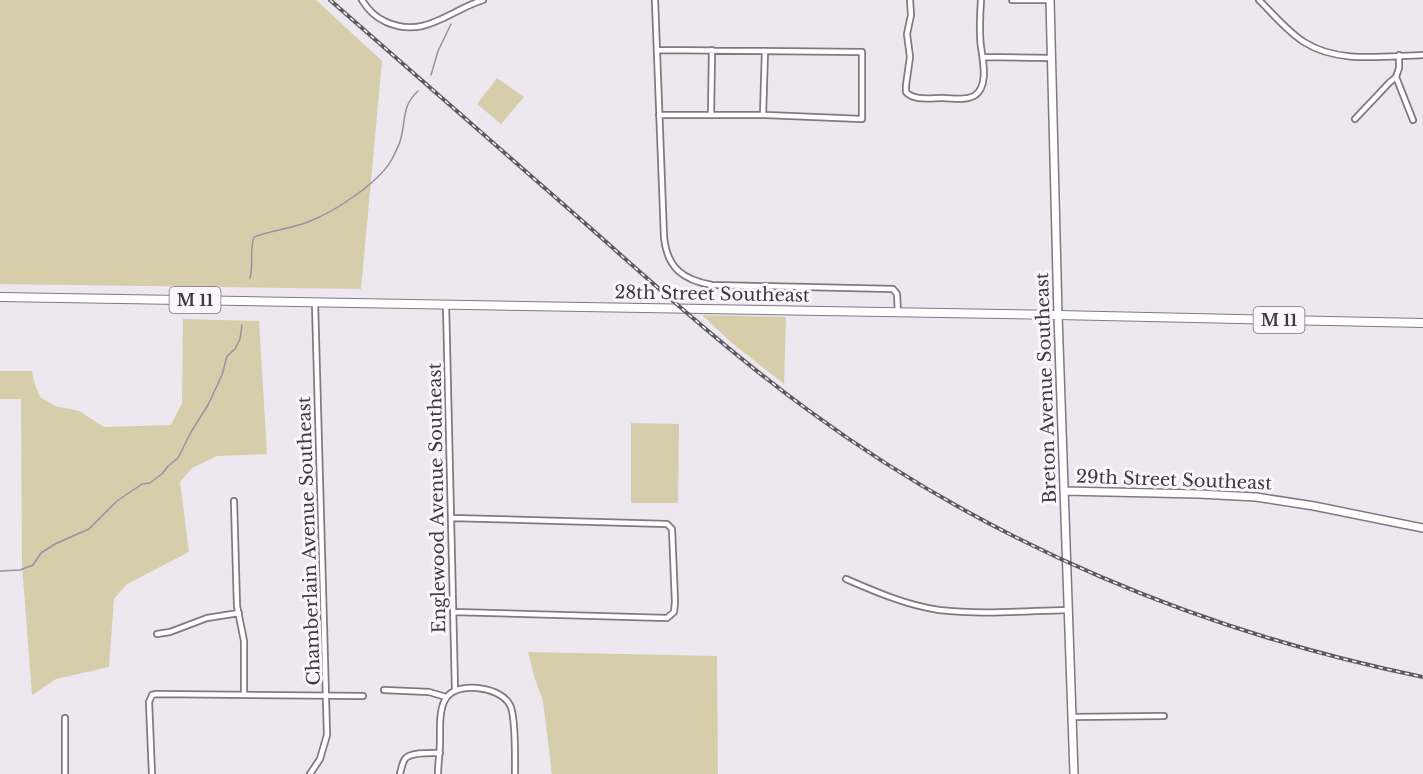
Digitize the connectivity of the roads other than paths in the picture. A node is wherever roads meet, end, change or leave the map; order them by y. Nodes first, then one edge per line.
1 (362, 0) edge
2 (483, 0) edge
3 (655, 0) edge
4 (910, 0) edge
5 (981, 0) edge
6 (1012, 0) edge
7 (1048, 0) edge
8 (1259, 0) edge
9 (657, 50) junction
10 (712, 50) junction
11 (765, 51) junction
12 (1423, 55) edge
13 (1399, 56) junction
14 (984, 57) junction
15 (1052, 58) junction
16 (1396, 77) junction
17 (711, 114) junction
18 (659, 115) junction
19 (763, 116) junction
20 (1355, 119) dead end
21 (1413, 120) dead end
22 (0, 297) edge
23 (315, 303) junction
24 (446, 304) junction
25 (898, 313) junction
26 (1058, 315) junction
27 (1423, 323) edge
28 (1064, 491) junction
29 (234, 501) dead end
30 (452, 518) junction
31 (1423, 528) edge
32 (846, 579) dead end
33 (1068, 610) junction
34 (454, 612) junction
35 (238, 614) junction
36 (157, 634) dead end
37 (384, 690) dead end
38 (455, 690) junction
39 (244, 694) junction
40 (327, 695) junction
41 (363, 696) dead end
42 (446, 697) junction
43 (1164, 716) dead end
44 (1072, 717) junction
45 (64, 718) dead end
46 (440, 753) junction
47 (65, 774) edge
48 (152, 774) edge
49 (310, 774) edge
50 (400, 774) edge
51 (438, 774) edge
52 (515, 774) edge
53 (1074, 774) edge

1 - 2 street
3 - 9 street
4 - 14 street
5 - 14 street
6 - 7 street
7 - 15 main road, Breton Avenue Southeast
8 - 13 street
9 - 10 street
9 - 18 street
10 - 11 street
10 - 17 street
11 - 19 street
11 - 19 street
12 - 13 street
13 - 16 street
14 - 15 street
15 - 26 main road, Breton Avenue Southeast
16 - 20 street
16 - 21 street
17 - 18 street
17 - 19 street
18 - 25 street
22 - 23 main road, 28th Street Southeast / M 11
23 - 24 main road, 28th Street Southeast / M 11
23 - 40 street, Chamberlain Avenue Southeast
24 - 25 main road, 28th Street Southeast / M 11
24 - 30 street, Englewood Avenue Southeast
25 - 26 main road, 28th Street Southeast / M 11
26 - 27 main road, 28th Street Southeast / M 11
26 - 28 main road, Breton Avenue Southeast
28 - 31 main road, 29th Street Southeast
28 - 33 main road, Breton Avenue Southeast
29 - 35 street
30 - 34 street, Englewood Avenue Southeast
30 - 34 street
32 - 33 street
33 - 44 main road, Breton Avenue Southeast
34 - 38 street, Englewood Avenue Southeast
35 - 36 street
35 - 39 street
37 - 42 street
38 - 42 street
38 - 52 street
39 - 40 street
39 - 48 street
40 - 41 street
40 - 49 street, Chamberlain Avenue Southeast
42 - 46 street
43 - 44 street
44 - 53 main road, Breton Avenue Southeast
45 - 47 street
46 - 50 street
46 - 51 street

